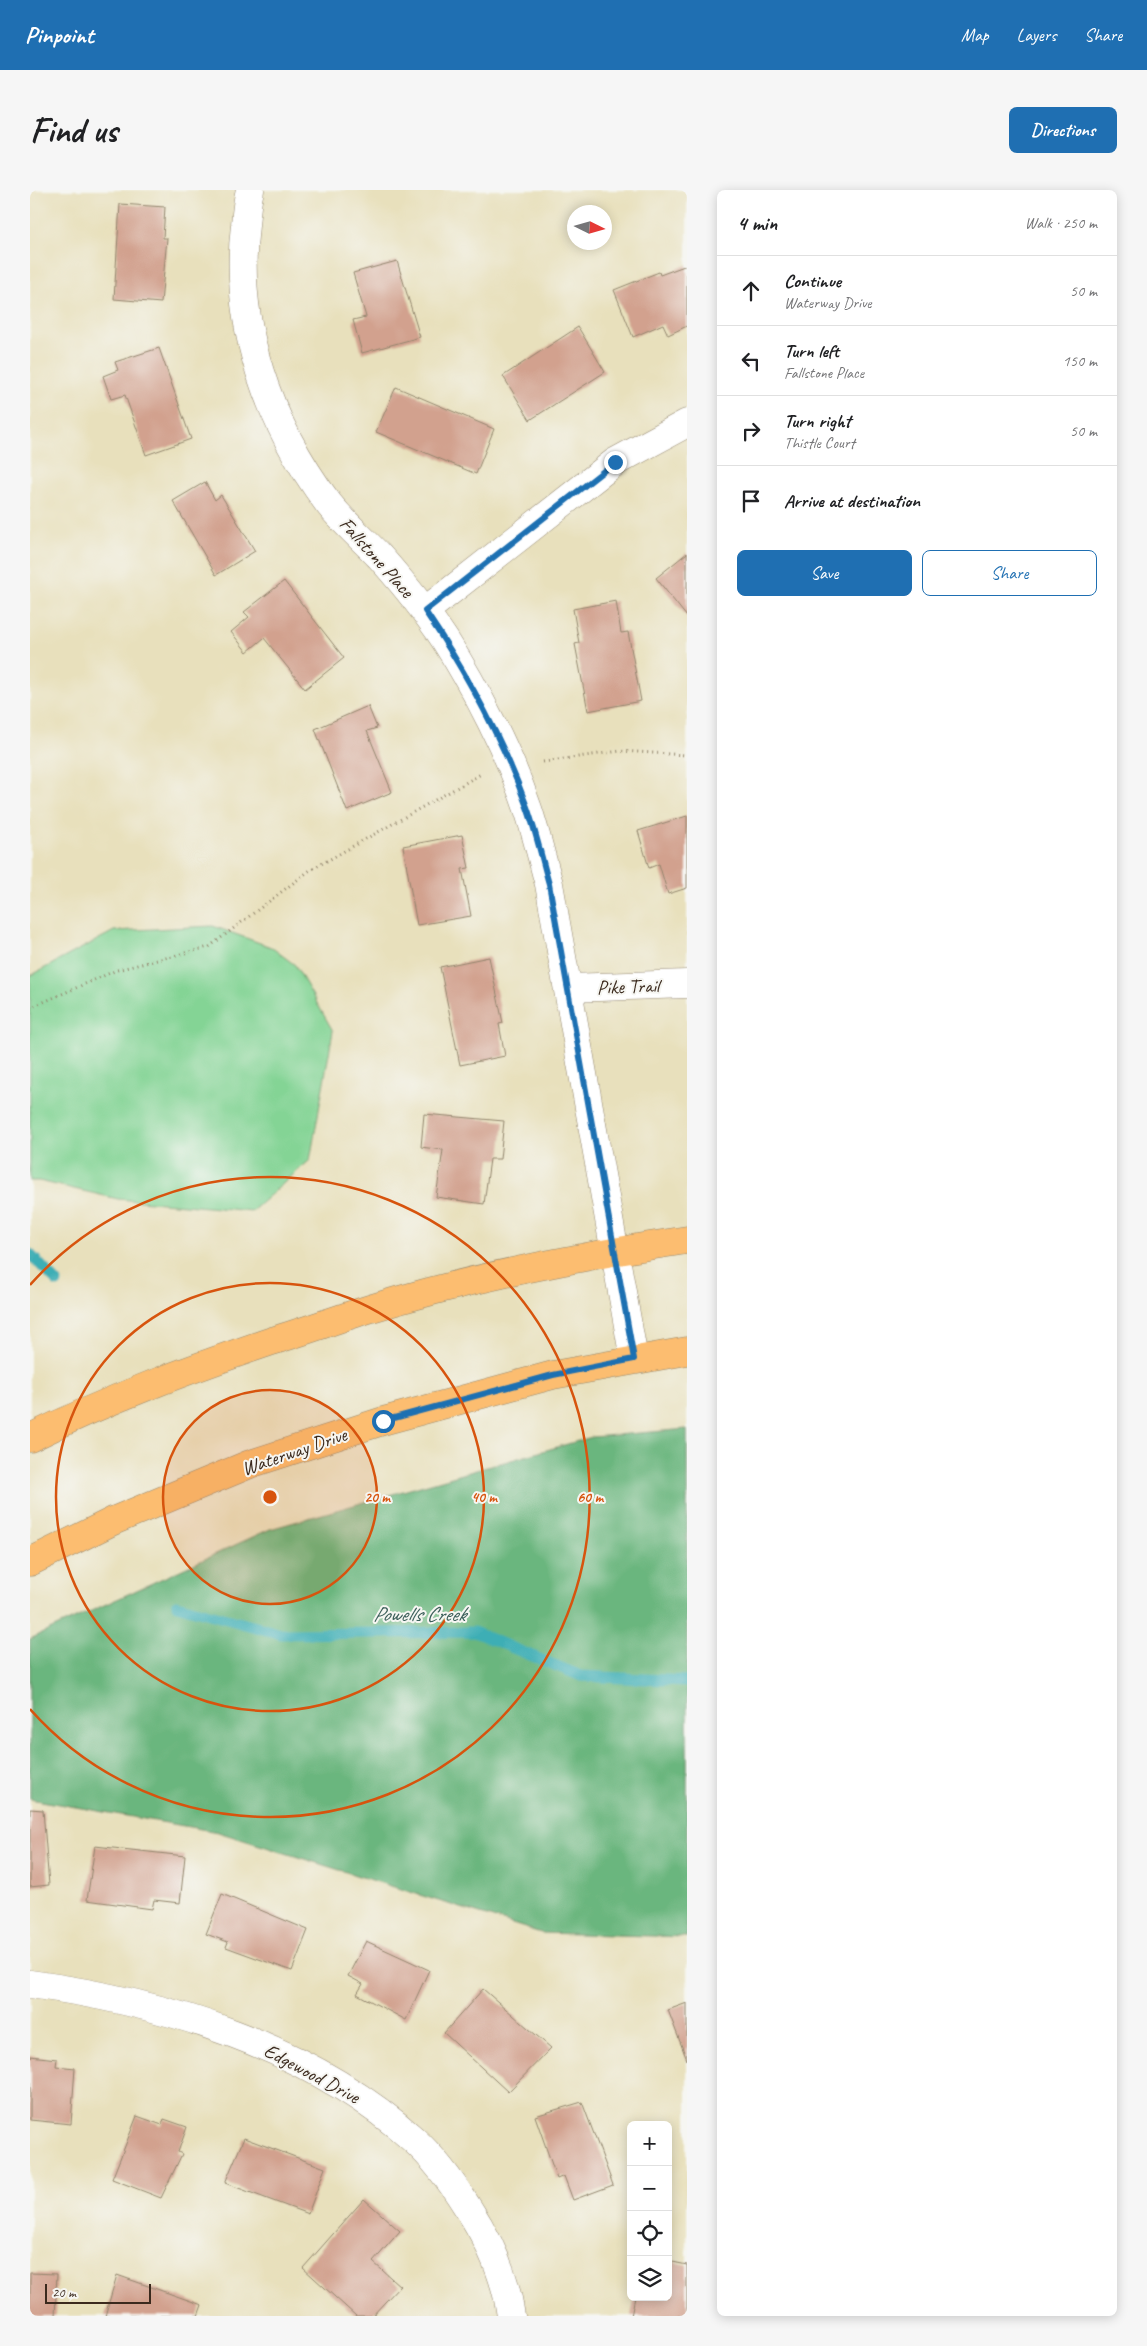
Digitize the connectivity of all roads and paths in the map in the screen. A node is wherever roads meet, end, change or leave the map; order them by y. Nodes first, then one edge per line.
1 (250, 190) edge
2 (687, 424) edge
3 (425, 611) junction
4 (687, 755) edge
5 (510, 766) junction
6 (687, 984) edge
7 (569, 988) junction
8 (30, 1008) edge
9 (687, 1240) edge
10 (615, 1251) junction
11 (687, 1351) edge
12 (634, 1359) junction
13 (30, 1438) edge
14 (30, 1562) edge
15 (30, 1984) edge
16 (511, 2316) edge

1 - 3 street, Fallstone Place
2 - 3 street
3 - 5 street, Fallstone Place
4 - 5 path
5 - 7 street, Fallstone Place
5 - 8 path
6 - 7 street, Pike Trail
7 - 10 street, Fallstone Place
9 - 10 main road
10 - 12 street, Fallstone Place
10 - 13 main road
11 - 12 main road, Waterway Drive
12 - 14 main road, Waterway Drive
15 - 16 street, Edgewood Drive

